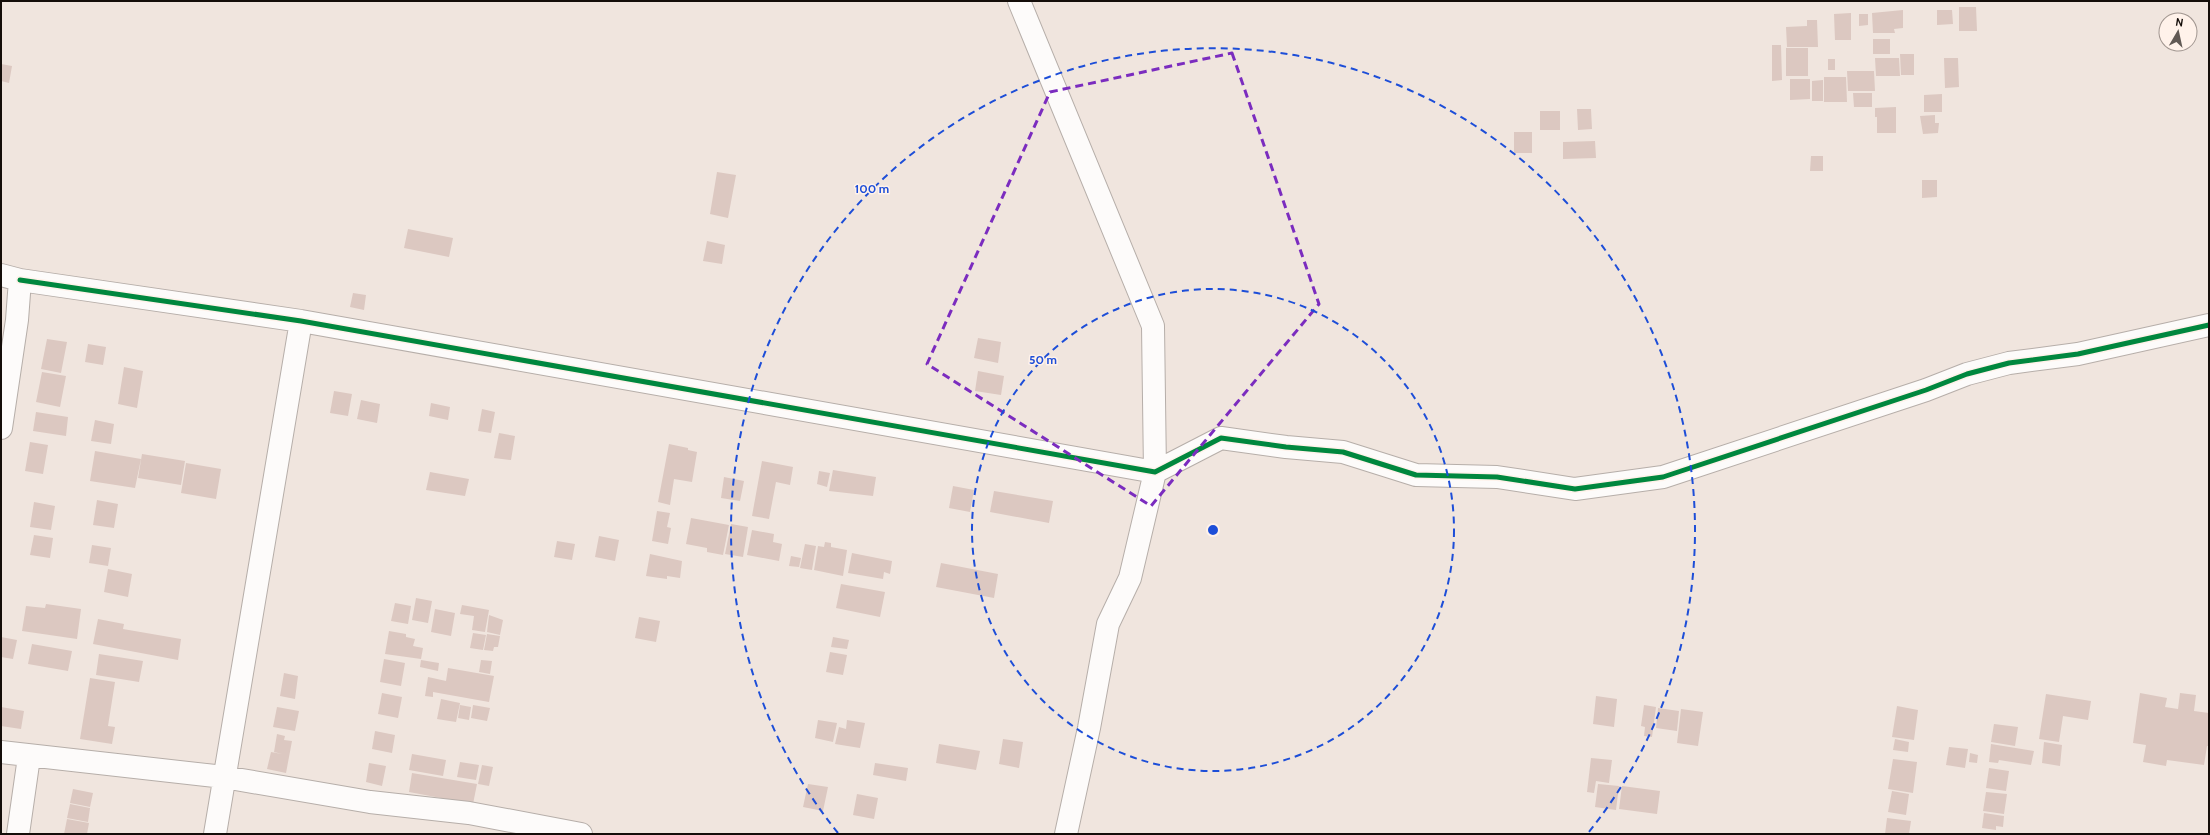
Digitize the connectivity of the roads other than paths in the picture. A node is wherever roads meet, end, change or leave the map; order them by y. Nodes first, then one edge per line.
1 (1018, 1) edge
2 (10, 278) edge
3 (301, 321) junction
4 (2209, 325) edge
5 (1, 428) edge
6 (1155, 472) junction
7 (1, 752) edge
8 (29, 757) junction
9 (224, 777) junction
10 (18, 834) edge
11 (215, 834) edge
12 (581, 834) edge
13 (1066, 834) edge

1 - 6 street
2 - 3 street
2 - 5 street
3 - 6 street
3 - 9 street
4 - 6 street
6 - 13 street
7 - 8 street
8 - 9 street
8 - 10 street
9 - 11 street
9 - 12 street

